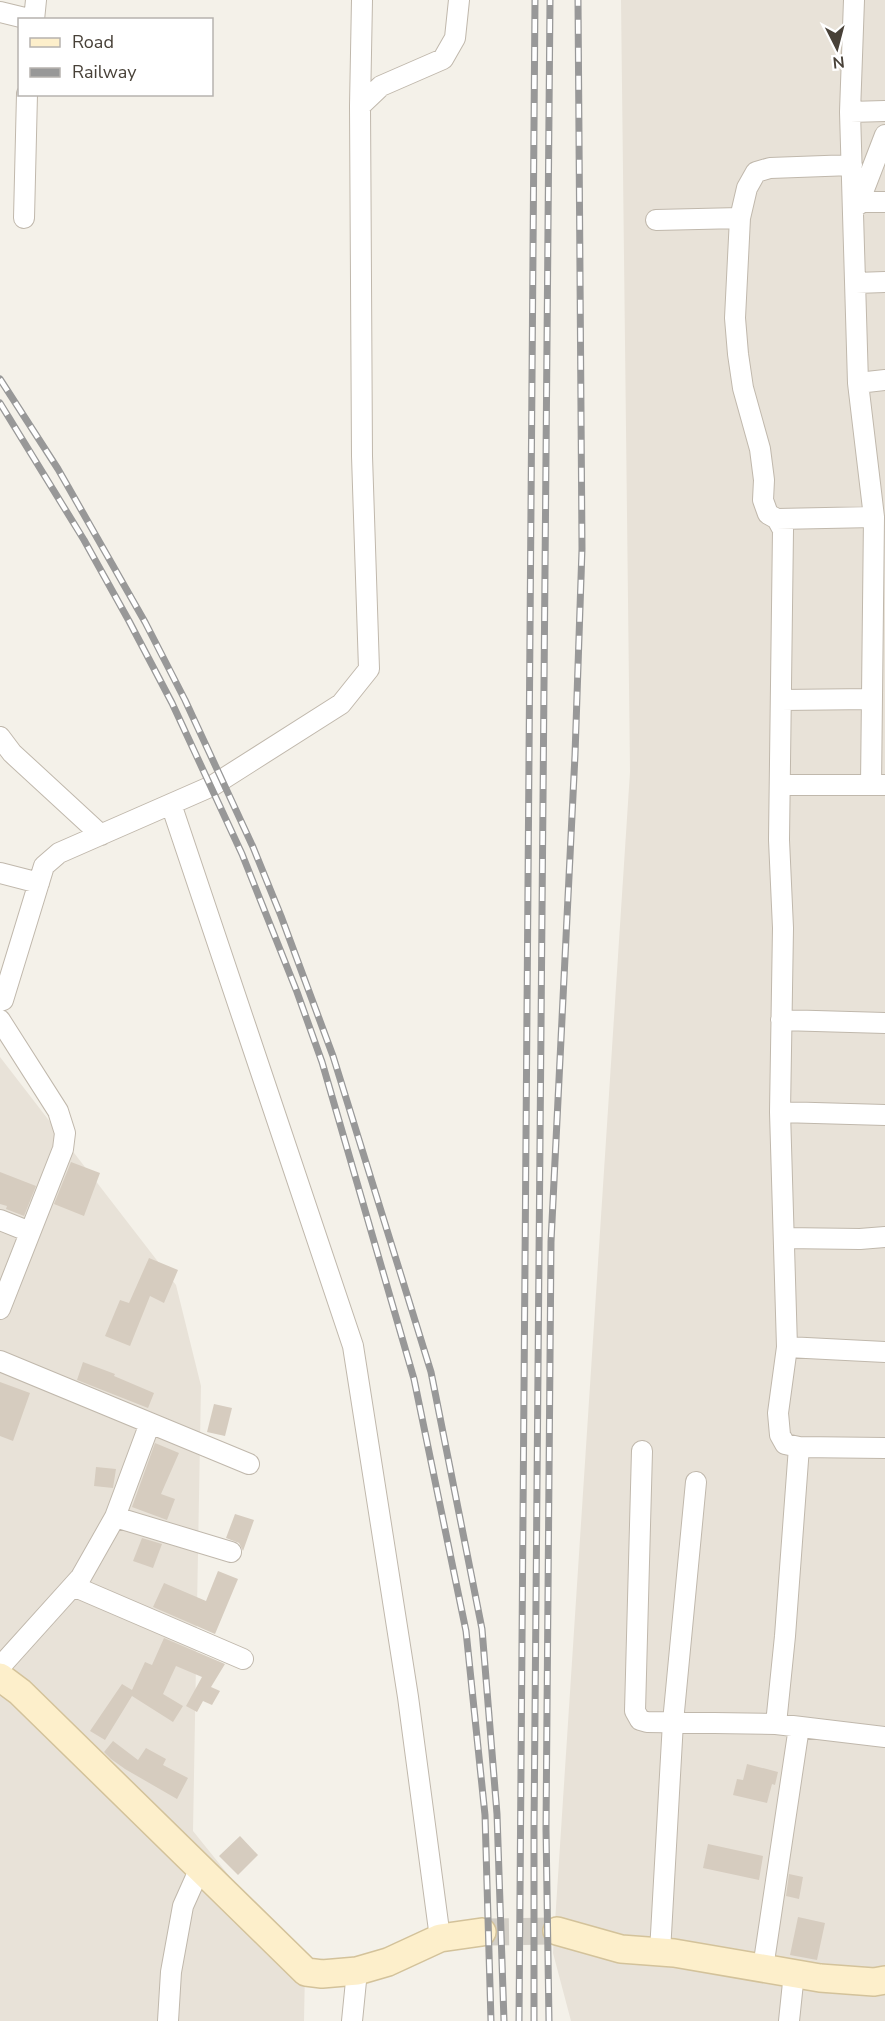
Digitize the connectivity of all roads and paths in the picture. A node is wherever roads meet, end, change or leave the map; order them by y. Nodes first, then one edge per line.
1 (36, 0) edge
2 (362, 0) edge
3 (459, 0) edge
4 (854, 0) edge
5 (0, 12) edge
6 (25, 18) edge
7 (33, 18) edge
8 (27, 96) edge
9 (360, 106) junction
10 (885, 111) edge
11 (850, 112) junction
12 (885, 135) edge
13 (852, 165) junction
14 (885, 202) edge
15 (857, 209) junction
16 (24, 218) dead end
17 (740, 218) junction
18 (656, 220) dead end
19 (885, 282) edge
20 (856, 283) junction
21 (885, 380) edge
22 (858, 383) junction
23 (878, 487) edge
24 (874, 517) junction
25 (777, 519) junction
26 (878, 659) edge
27 (872, 699) junction
28 (781, 700) junction
29 (0, 737) edge
30 (780, 785) junction
31 (878, 785) edge
32 (171, 804) junction
33 (101, 835) junction
34 (0, 873) edge
35 (39, 883) junction
36 (0, 1001) edge
37 (0, 1020) edge
38 (781, 1020) junction
39 (885, 1023) edge
40 (780, 1112) junction
41 (885, 1115) edge
42 (0, 1220) edge
43 (30, 1232) junction
44 (885, 1237) edge
45 (784, 1238) junction
46 (0, 1309) edge
47 (787, 1347) junction
48 (885, 1352) edge
49 (0, 1361) edge
50 (150, 1423) junction
51 (799, 1447) junction
52 (885, 1448) edge
53 (642, 1451) dead end
54 (249, 1464) dead end
55 (696, 1482) dead end
56 (116, 1517) junction
57 (231, 1552) dead end
58 (73, 1586) junction
59 (243, 1659) dead end
60 (0, 1667) edge
61 (0, 1677) edge
62 (673, 1722) junction
63 (776, 1724) junction
64 (799, 1727) junction
65 (885, 1737) edge
66 (200, 1868) junction
67 (557, 1930) tunnel mouth
68 (483, 1932) tunnel mouth
69 (440, 1938) junction
70 (660, 1952) junction
71 (763, 1968) junction
72 (357, 1971) junction
73 (794, 1973) junction
74 (885, 1980) edge
75 (168, 2021) edge
76 (352, 2021) edge
77 (789, 2021) edge

1 - 7 street
2 - 9 street
3 - 9 street
4 - 11 street
5 - 6 street
8 - 16 street
9 - 32 street
10 - 11 street
11 - 13 street
12 - 15 street
13 - 15 street
13 - 17 street
14 - 15 street
15 - 20 street
17 - 18 street
17 - 25 street
19 - 20 street
20 - 22 street
21 - 22 street
22 - 23 street
23 - 24 street
24 - 25 street
24 - 26 street
25 - 28 street
26 - 27 street
27 - 28 street
27 - 31 street
28 - 30 street
29 - 33 street
30 - 31 street
30 - 38 street
32 - 33 street
32 - 69 street
33 - 35 street
34 - 35 street
35 - 36 street
37 - 43 street
38 - 39 street
38 - 40 street
40 - 41 street
40 - 45 street
42 - 43 street
43 - 46 street
44 - 45 street
45 - 47 street
47 - 48 street
47 - 51 street
49 - 50 street
50 - 54 street
50 - 56 street
51 - 52 street
51 - 63 street
53 - 62 street
55 - 62 street
56 - 57 street
56 - 58 street
58 - 59 street
58 - 60 street
61 - 66 street
62 - 63 street
62 - 70 street
63 - 64 street
64 - 65 street
64 - 71 street
66 - 72 street
66 - 75 street
67 - 70 street
68 - 69 street
69 - 72 street
70 - 71 street
71 - 73 street
72 - 76 street
73 - 74 street
73 - 77 street

